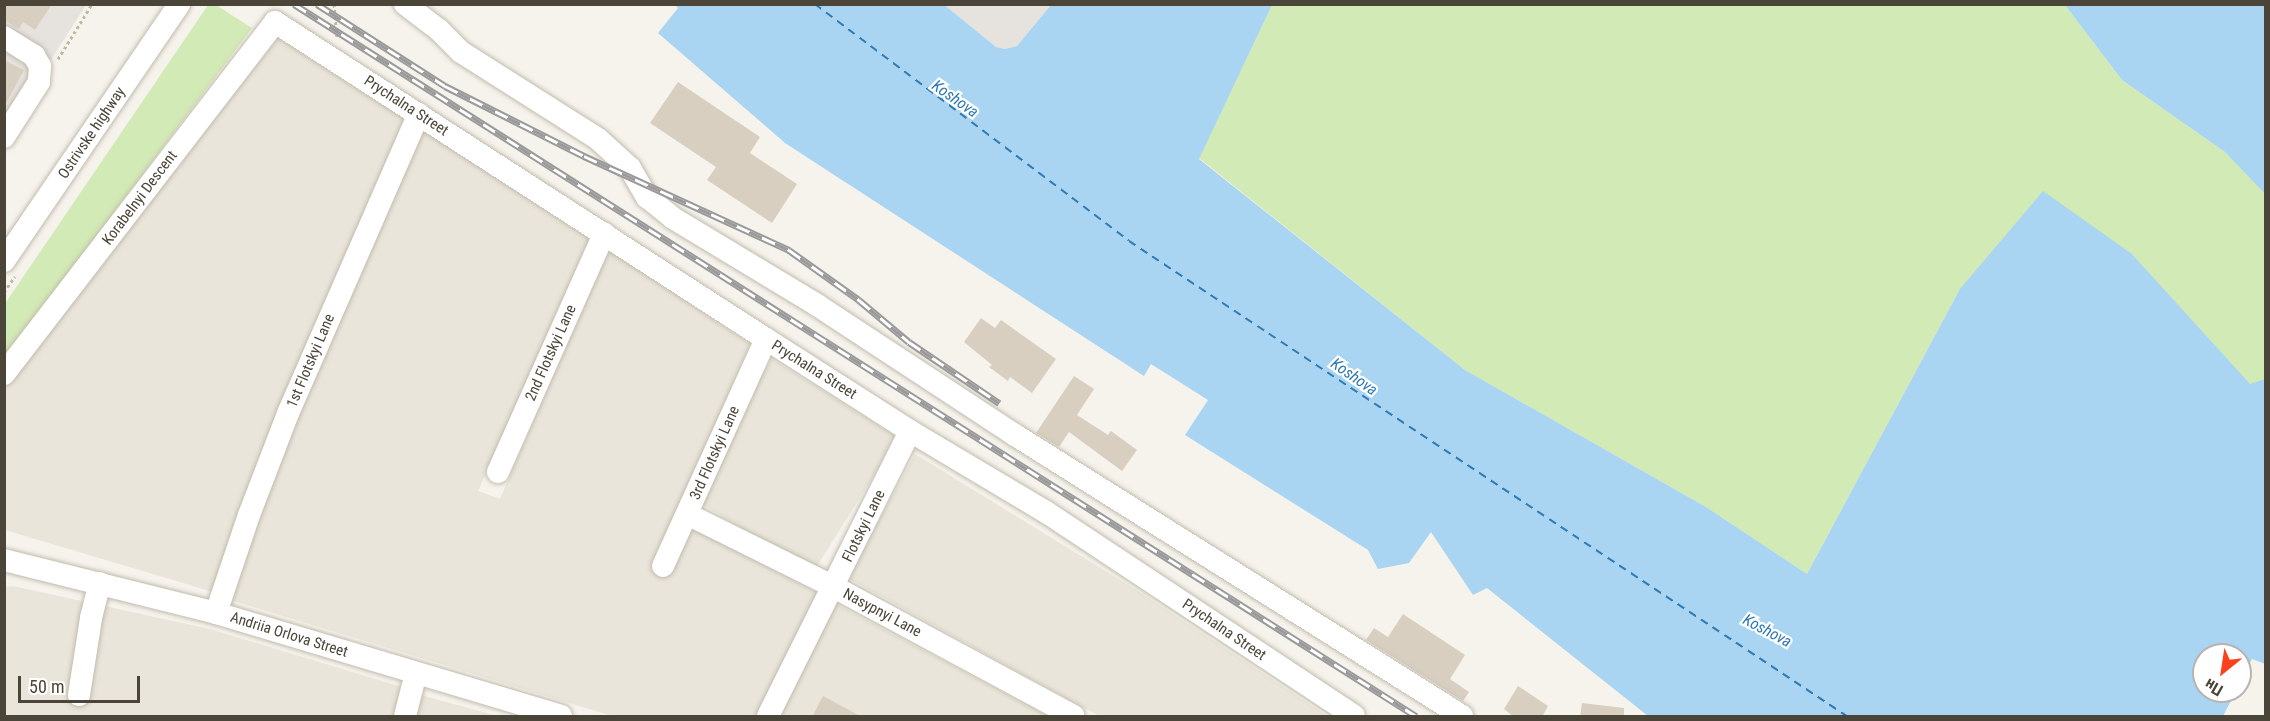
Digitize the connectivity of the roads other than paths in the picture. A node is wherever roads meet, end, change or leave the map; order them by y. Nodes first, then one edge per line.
1 (179, 4) edge
2 (405, 4) edge
3 (274, 22) joint
4 (4, 37) edge
5 (419, 114) junction
6 (4, 138) edge
7 (604, 234) junction
8 (4, 261) edge
9 (766, 339) junction
10 (4, 374) edge
11 (910, 431) junction
12 (498, 472) dead end
13 (687, 514) junction
14 (8, 562) edge
15 (663, 566) dead end
16 (100, 583) junction
17 (834, 587) junction
18 (216, 613) junction
19 (416, 673) junction
20 (79, 695) dead end
21 (405, 717) edge
22 (561, 717) edge
23 (768, 717) edge
24 (1074, 717) edge
25 (1354, 717) edge
26 (1462, 717) edge

1 - 8 street, Ostrivske highway
2 - 26 street
3 - 5 street, Prychalna Street
3 - 10 street, Korabelnyi Descent
4 - 6 street
5 - 7 street, Prychalna Street
5 - 18 street, 1st Flotskyi Lane
7 - 9 street, Prychalna Street
7 - 12 street, 2nd Flotskyi Lane
9 - 11 street, Prychalna Street
9 - 13 street, 3rd Flotskyi Lane
11 - 17 street, Flotskyi Lane
11 - 25 street, Prychalna Street
13 - 15 street, 3rd Flotskyi Lane
13 - 17 street, Nasypnyi Lane
14 - 16 street, Andriia Orlova Street
16 - 18 street, Andriia Orlova Street
16 - 20 street
17 - 23 street, Flotskyi Lane
17 - 24 street, Nasypnyi Lane
18 - 19 street, Andriia Orlova Street
19 - 21 street
19 - 22 street, Andriia Orlova Street

